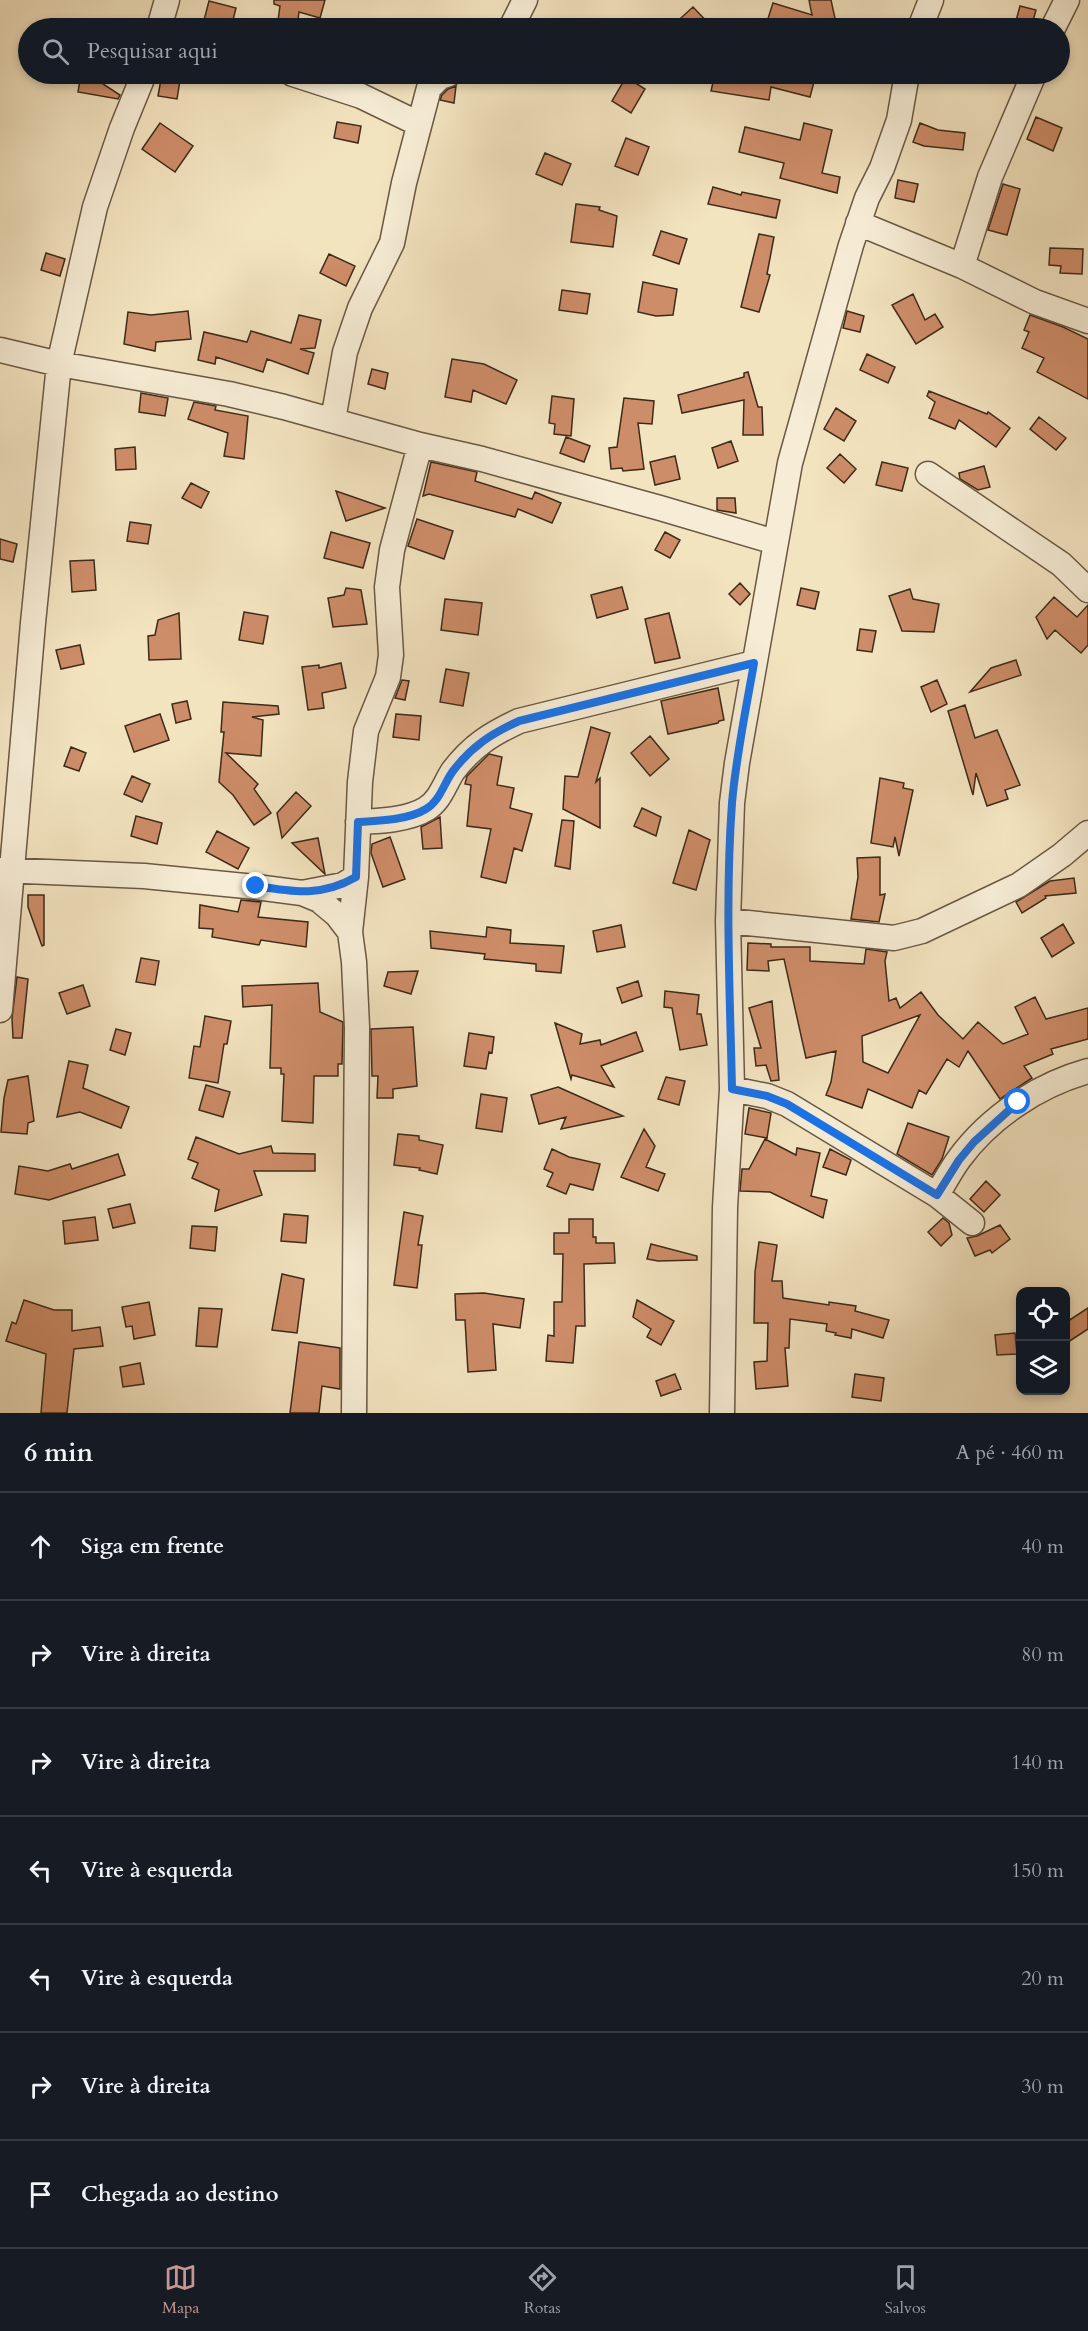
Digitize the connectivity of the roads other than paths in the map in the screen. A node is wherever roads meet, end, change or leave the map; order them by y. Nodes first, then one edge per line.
1 (167, 0) edge
2 (525, 0) edge
3 (931, 0) edge
4 (1067, 0) edge
5 (162, 18) edge
6 (516, 18) edge
7 (924, 18) edge
8 (1058, 18) edge
9 (140, 84) edge
10 (323, 84) edge
11 (433, 84) edge
12 (905, 84) edge
13 (1030, 84) edge
14 (419, 124) junction
15 (858, 223) junction
16 (962, 266) junction
17 (1088, 321) edge
18 (0, 350) edge
19 (59, 364) junction
20 (333, 420) junction
21 (420, 445) junction
22 (928, 474) dead end
23 (775, 542) junction
24 (1088, 590) edge
25 (754, 663) junction
26 (358, 822) junction
27 (1088, 833) edge
28 (5, 870) edge
29 (356, 877) junction
30 (302, 893) junction
31 (728, 921) junction
32 (350, 932) junction
33 (0, 1010) edge
34 (1088, 1071) edge
35 (732, 1089) junction
36 (937, 1195) junction
37 (972, 1223) dead end
38 (354, 1413) edge
39 (722, 1413) edge

1 - 5 street
2 - 6 street
3 - 7 street
4 - 8 street
9 - 19 street
10 - 14 street
11 - 14 street
12 - 15 street
13 - 16 street
14 - 20 street
15 - 16 street
15 - 23 street
16 - 17 street
18 - 19 street
19 - 20 street
19 - 28 street
20 - 21 street
21 - 23 street
21 - 26 street
22 - 24 street
23 - 25 street
25 - 26 street
25 - 31 street
26 - 29 street
27 - 31 street
28 - 30 street
28 - 33 street
29 - 30 street
29 - 32 street
30 - 32 street
31 - 35 street
32 - 38 street
34 - 36 street
35 - 36 street
35 - 39 street
36 - 37 street

